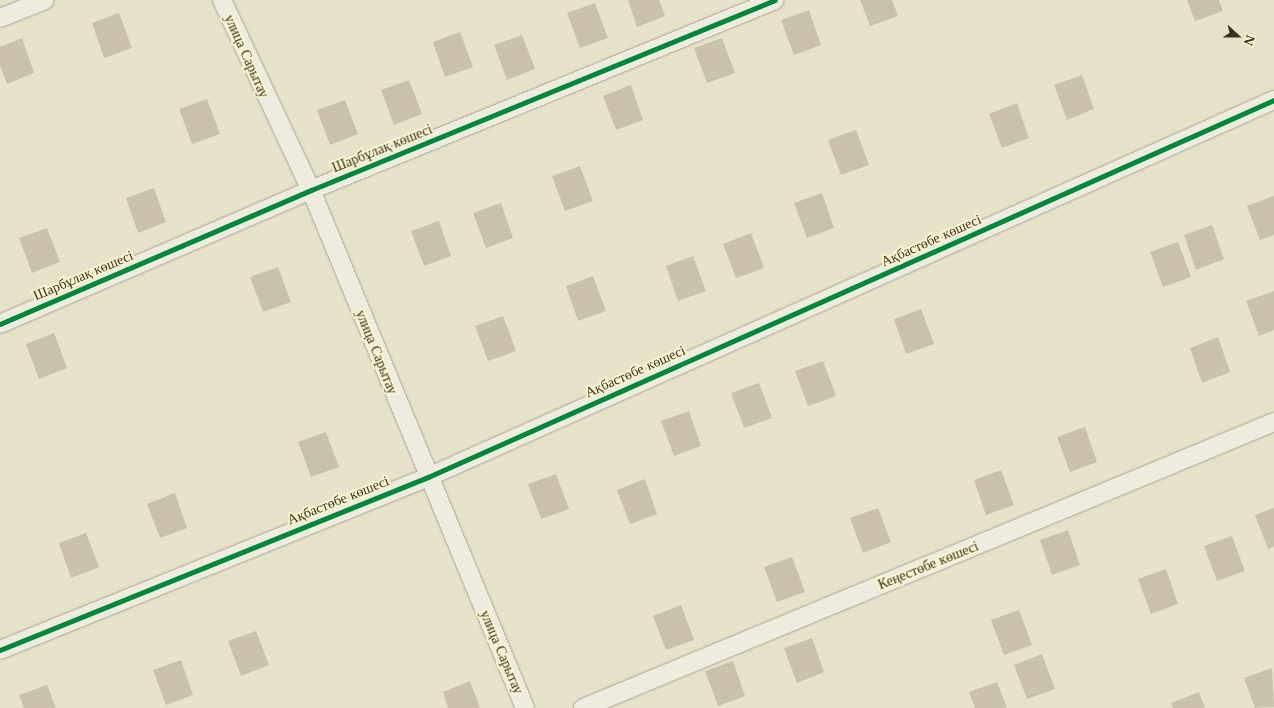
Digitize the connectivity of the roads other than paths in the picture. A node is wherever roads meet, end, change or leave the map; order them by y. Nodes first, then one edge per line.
1 (44, 0) edge
2 (222, 0) edge
3 (775, 0) edge
4 (0, 18) edge
5 (1274, 100) edge
6 (311, 190) junction
7 (0, 324) edge
8 (1274, 422) edge
9 (428, 477) junction
10 (0, 650) edge
11 (526, 708) edge
12 (583, 708) edge

1 - 4 street
2 - 6 street, улица Сарытау
3 - 6 street, Шарбұлақ көшесі
5 - 9 street, Ақбастөбе көшесі
6 - 7 street, Шарбұлақ көшесі
6 - 9 street, улица Сарытау
8 - 12 street, Кеңестөбе көшесі
9 - 10 street, Ақбастөбе көшесі
9 - 11 street, улица Сарытау

